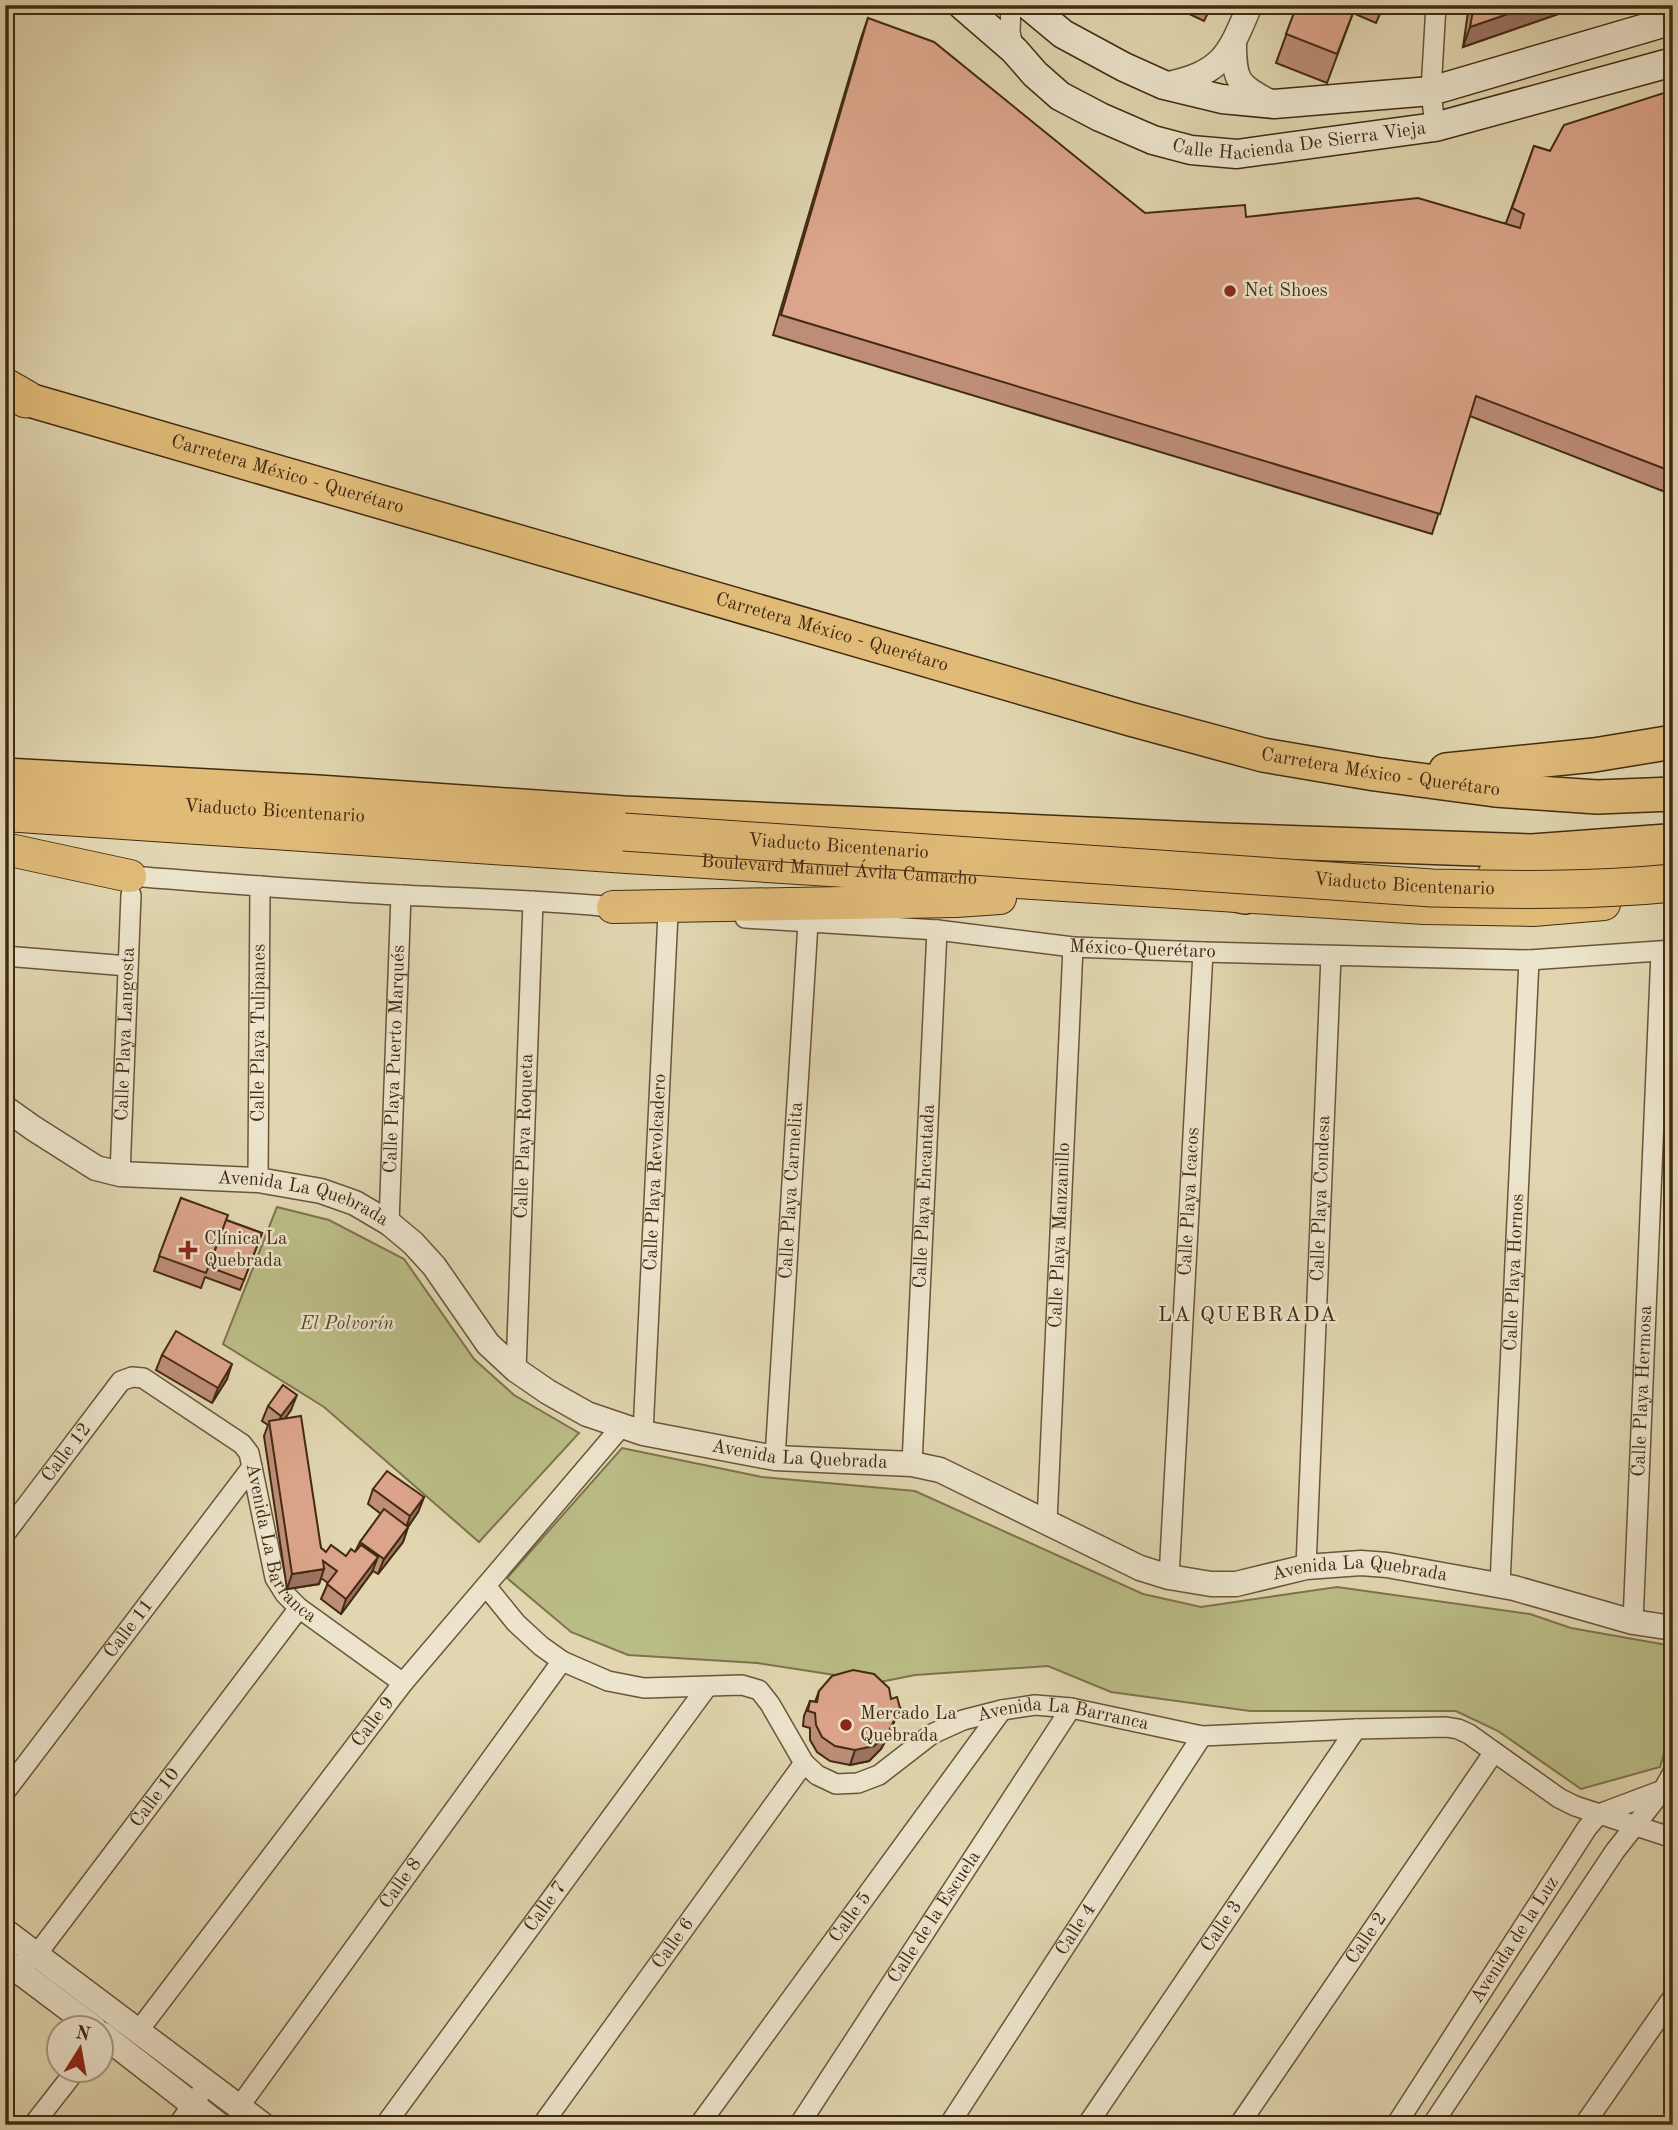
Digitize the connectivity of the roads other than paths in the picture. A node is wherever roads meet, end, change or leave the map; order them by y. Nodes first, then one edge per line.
1 (962, 5) edge
2 (1011, 5) edge
3 (1028, 5) edge
4 (1250, 5) edge
5 (1436, 5) edge
6 (1673, 20) edge
7 (1234, 42) junction
8 (1013, 50) junction
9 (1673, 62) edge
10 (1164, 85) junction
11 (1431, 91) junction
12 (1274, 104) junction
13 (1435, 127) junction
14 (12, 393) edge
15 (1673, 742) edge
16 (1376, 774) junction
17 (5, 775) edge
18 (5, 794) edge
19 (1673, 794) edge
20 (5, 815) edge
21 (904, 825) junction
22 (1673, 841) edge
23 (5, 849) edge
24 (1673, 857) edge
25 (1673, 883) edge
26 (131, 885) junction
27 (260, 886) junction
28 (1432, 888) junction
29 (1115, 889) junction
30 (401, 895) junction
31 (1245, 897) junction
32 (1673, 899) edge
33 (533, 901) junction
34 (613, 907) junction
35 (668, 913) junction
36 (808, 923) junction
37 (937, 930) junction
38 (1073, 947) junction
39 (1667, 951) edge
40 (1203, 952) junction
41 (5, 956) edge
42 (1331, 956) junction
43 (1529, 960) junction
44 (128, 966) junction
45 (5, 1108) edge
46 (120, 1174) junction
47 (258, 1180) junction
48 (389, 1223) junction
49 (516, 1370) junction
50 (132, 1377) joint
51 (632, 1430) junction
52 (775, 1458) junction
53 (912, 1464) junction
54 (252, 1467) junction
55 (1047, 1522) junction
56 (5, 1534) edge
57 (1306, 1567) junction
58 (1169, 1577) junction
59 (1500, 1584) junction
60 (486, 1586) junction
61 (299, 1608) junction
62 (1633, 1622) junction
63 (1673, 1628) edge
64 (562, 1661) junction
65 (403, 1683) junction
66 (707, 1687) junction
67 (1071, 1708) junction
68 (1002, 1710) junction
69 (1356, 1729) junction
70 (1202, 1737) junction
71 (1494, 1752) junction
72 (804, 1763) junction
73 (1673, 1772) edge
74 (1663, 1790) junction
75 (5, 1793) edge
76 (1599, 1814) junction
77 (1634, 1826) junction
78 (1673, 1838) edge
79 (5, 1931) edge
80 (37, 1954) junction
81 (9, 1970) edge
82 (1673, 1997) edge
83 (72, 2014) edge
84 (139, 2030) junction
85 (116, 2049) edge
86 (208, 2083) junction
87 (65, 2084) edge
88 (239, 2107) junction
89 (185, 2115) edge
90 (33, 2125) edge
91 (219, 2125) edge
92 (263, 2125) edge
93 (385, 2125) edge
94 (542, 2125) edge
95 (699, 2125) edge
96 (799, 2125) edge
97 (949, 2125) edge
98 (1087, 2125) edge
99 (1238, 2125) edge
100 (1396, 2125) edge
101 (1432, 2125) edge
102 (1584, 2125) edge

1 - 8 main road, Calle Hacienda De Sierra Vieja
2 - 8 street
3 - 10 main road, Calle Hacienda De Sierra Vieja
4 - 7 street
5 - 11 street
6 - 11 main road, Calle Hacienda De Sierra Vieja
7 - 10 street
7 - 12 street
8 - 13 main road, Calle Hacienda De Sierra Vieja
9 - 13 main road, Calle Hacienda De Sierra Vieja
10 - 12 main road, Calle Hacienda De Sierra Vieja
11 - 12 main road, Calle Hacienda De Sierra Vieja
11 - 13 street
14 - 16 highway, Carretera México - Querétaro
15 - 16 highway
16 - 19 highway, Carretera México - Querétaro
17 - 21 highway
18 - 28 highway, Viaducto Bicentenario, bridge
20 - 29 main road, Boulevard Manuel Ávila Camacho
21 - 22 highway
21 - 31 highway
23 - 26 main road
24 - 28 highway, bridge
25 - 28 highway, Viaducto Bicentenario, bridge
26 - 27 street, México-Querétaro
26 - 44 street, Calle Playa Langosta
27 - 30 street, México-Querétaro
27 - 47 street, Calle Playa Tulipanes
29 - 31 main road, Boulevard Manuel Ávila Camacho
29 - 34 main road
30 - 33 street, México-Querétaro
30 - 48 street, Calle Playa Puerto Marqués
31 - 32 main road, Boulevard Manuel Ávila Camacho
33 - 34 street, México-Querétaro
33 - 49 street, Calle Playa Roqueta
34 - 35 street, México-Querétaro
35 - 36 street, México-Querétaro
35 - 51 street, Calle Playa Revolcadero
36 - 37 street, México-Querétaro
36 - 52 street, Calle Playa Carmelita
37 - 38 street, México-Querétaro
37 - 53 street, Calle Playa Encantada
38 - 40 street, México-Querétaro
38 - 55 street, Calle Playa Manzanillo
39 - 43 street, México-Querétaro
39 - 62 street, Calle Playa Hermosa
40 - 42 street, México-Querétaro
40 - 58 street, Calle Playa Icacos
41 - 44 street
42 - 43 street, México-Querétaro
42 - 57 street, Calle Playa Condesa
43 - 59 street, Calle Playa Hornos
44 - 46 street, Calle Playa Langosta
45 - 46 street, Avenida La Quebrada
46 - 47 street, Avenida La Quebrada
47 - 48 street, Avenida La Quebrada
48 - 49 street, Avenida La Quebrada
49 - 51 street, Avenida La Quebrada
50 - 54 street, Avenida La Barranca
50 - 56 street, Calle 12
51 - 52 street, Avenida La Quebrada
51 - 60 street, Calle 9
52 - 53 street, Avenida La Quebrada
53 - 55 street, Avenida La Quebrada
54 - 61 street, Avenida La Barranca
54 - 75 street, Calle 11
55 - 58 street, Avenida La Quebrada
57 - 58 street, Avenida La Quebrada
57 - 59 street, Avenida La Quebrada
59 - 62 street, Avenida La Quebrada
60 - 64 street, Avenida La Barranca
60 - 65 street, Calle 9
61 - 65 street, Avenida La Barranca
61 - 80 street, Calle 10
62 - 63 street, Avenida La Quebrada
64 - 66 street, Avenida La Barranca
64 - 88 street, Calle 8
65 - 84 street, Calle 9
66 - 72 street, Avenida La Barranca
66 - 93 street, Calle 7
67 - 68 street, Avenida La Barranca
67 - 70 street, Avenida La Barranca
67 - 96 street, Calle de la Escuela
68 - 72 street, Avenida La Barranca
68 - 95 street, Calle 5
69 - 70 street, Avenida La Barranca
69 - 71 street, Avenida La Barranca
69 - 98 street, Calle 3
70 - 97 street, Calle 4
71 - 76 street, Avenida La Barranca
71 - 99 street, Calle 2
72 - 94 street, Calle 6
73 - 74 street, Avenida de la Luz
74 - 76 street
74 - 77 street, Avenida de la Luz
76 - 77 street, Avenida La Barranca
76 - 100 street, Avenida de la Luz
77 - 78 street, Avenida La Barranca
77 - 101 street, Avenida de la Luz
79 - 80 street
80 - 81 street, Calle 10
80 - 84 street
81 - 83 street
82 - 102 street
84 - 86 street
85 - 89 street
86 - 88 street
86 - 89 street
87 - 90 street
88 - 92 street
89 - 91 street

